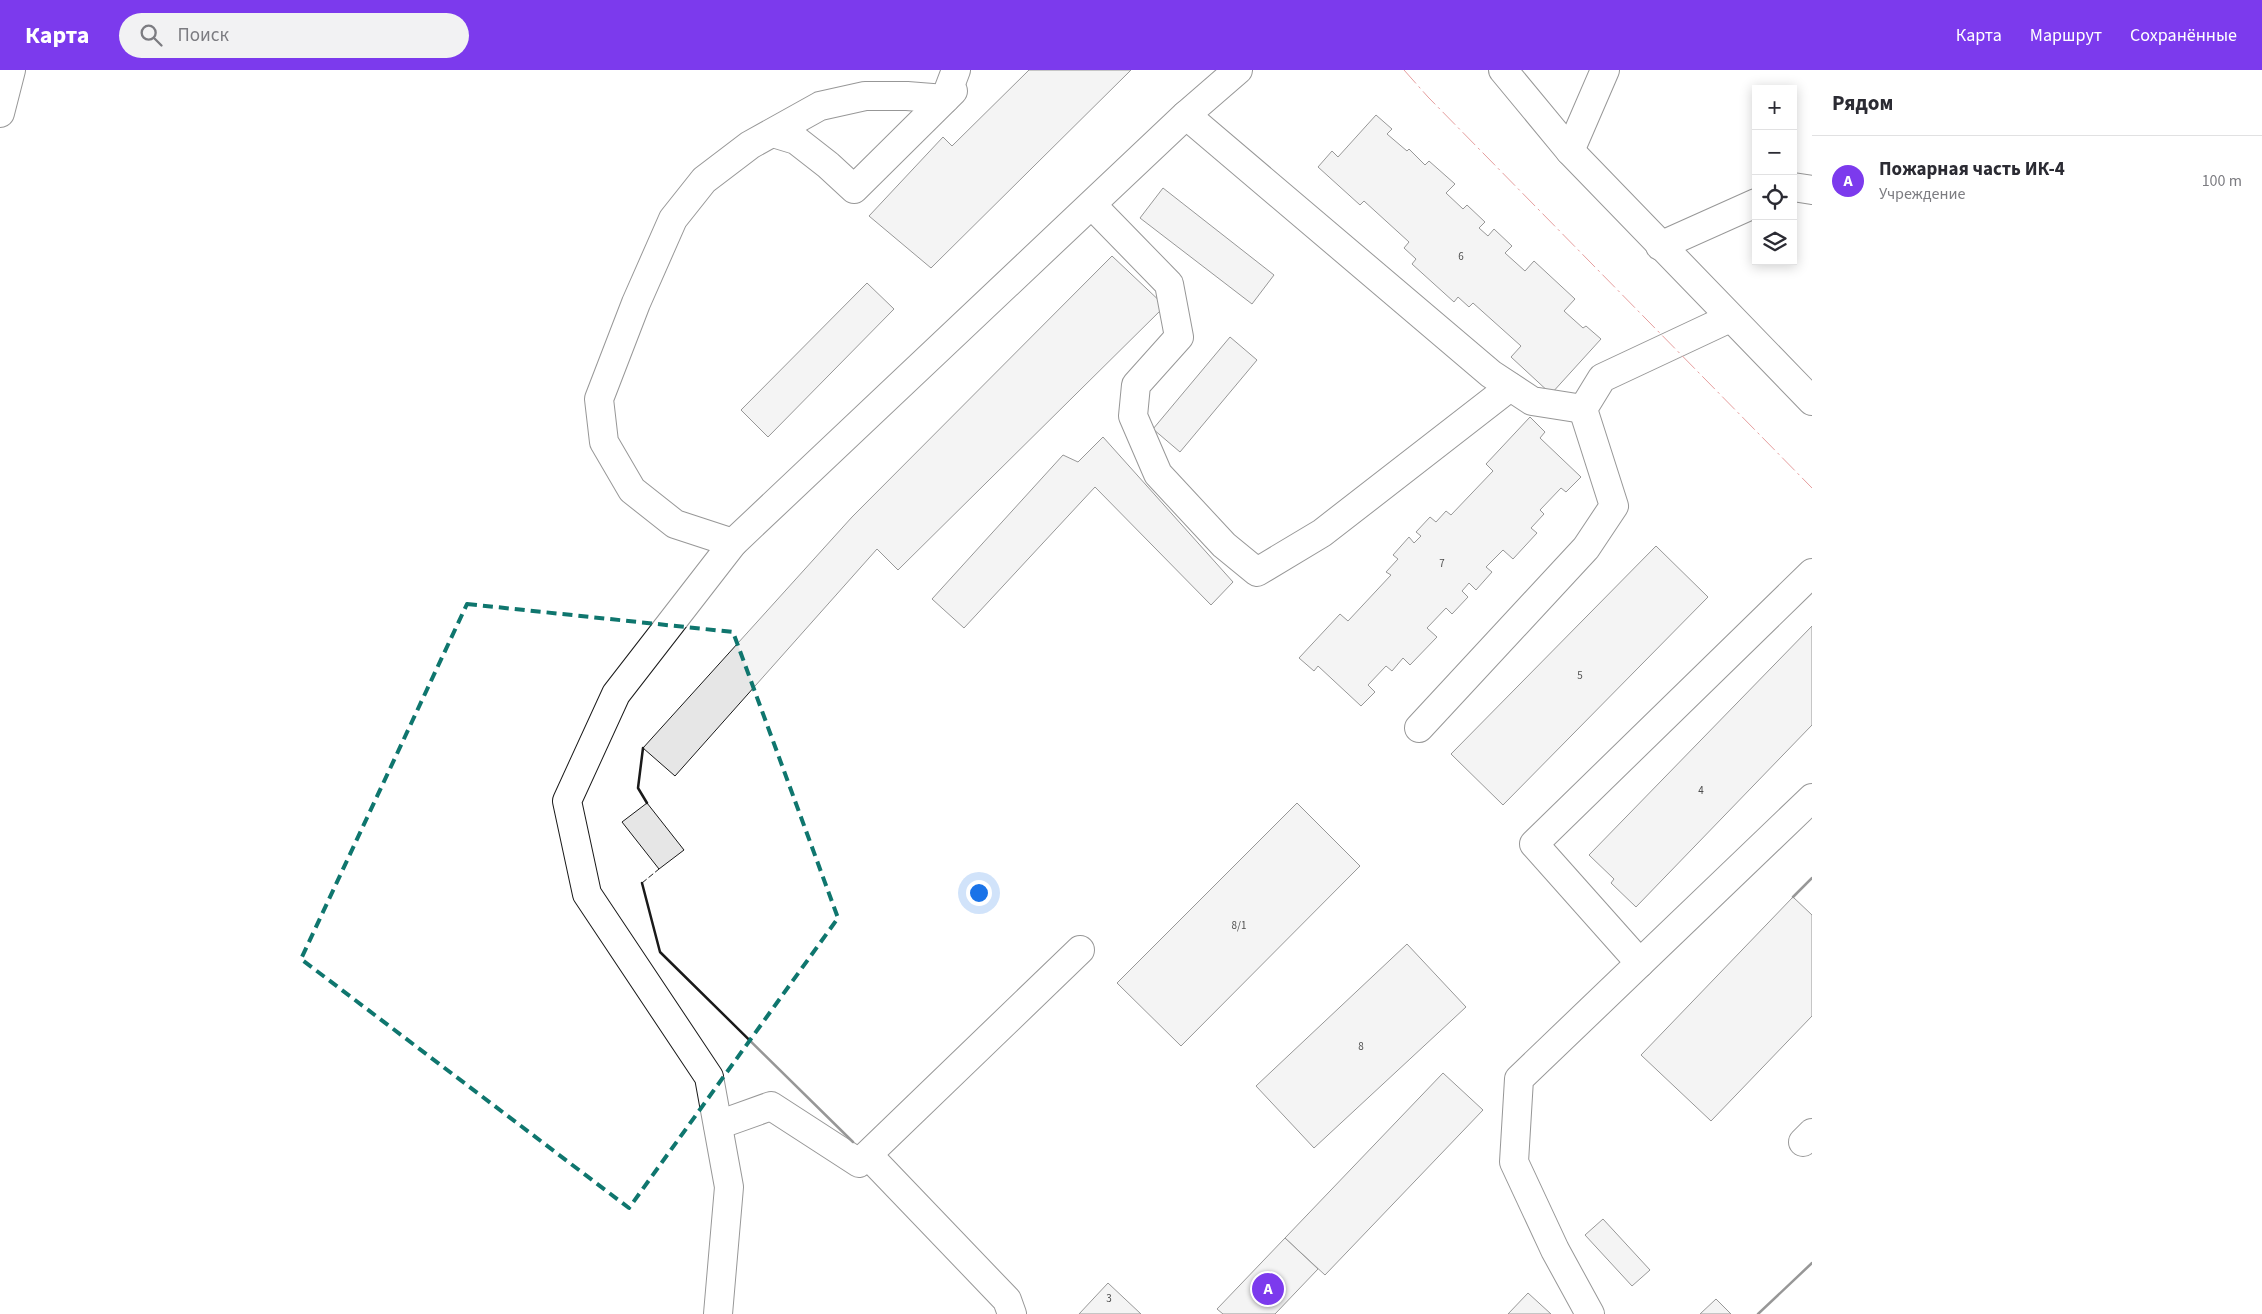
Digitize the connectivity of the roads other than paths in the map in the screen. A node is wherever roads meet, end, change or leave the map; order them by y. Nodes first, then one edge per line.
1 (11, 70) edge
2 (956, 70) edge
3 (974, 70) edge
4 (1238, 70) edge
5 (1503, 70) edge
6 (1605, 70) edge
7 (945, 99) junction
8 (0, 113) edge
9 (1186, 115) junction
10 (773, 133) junction
11 (1570, 151) junction
12 (1797, 188) edge
13 (1812, 190) edge
14 (1092, 205) junction
15 (1752, 205) edge
16 (1660, 246) junction
17 (1730, 318) junction
18 (1510, 387) junction
19 (1812, 401) edge
20 (1583, 409) junction
21 (733, 543) junction
22 (1812, 573) edge
23 (1419, 728) dead end
24 (1812, 798) edge
25 (1080, 950) dead end
26 (1640, 963) junction
27 (718, 1125) junction
28 (868, 1155) junction
29 (718, 1314) edge
30 (1012, 1314) edge
31 (1590, 1314) edge

1 - 8 street
2 - 7 street
3 - 7 street
4 - 9 street
5 - 11 street
6 - 11 street
7 - 10 street
7 - 10 street
9 - 14 street
9 - 18 street
10 - 21 street
11 - 16 street
12 - 13 street
14 - 18 street
14 - 21 street
15 - 16 street
16 - 17 street
17 - 19 street
17 - 20 street
18 - 20 street
20 - 23 street
21 - 27 street
22 - 26 street
24 - 26 street
25 - 28 street
26 - 31 street
27 - 28 street
27 - 29 street
28 - 30 street

